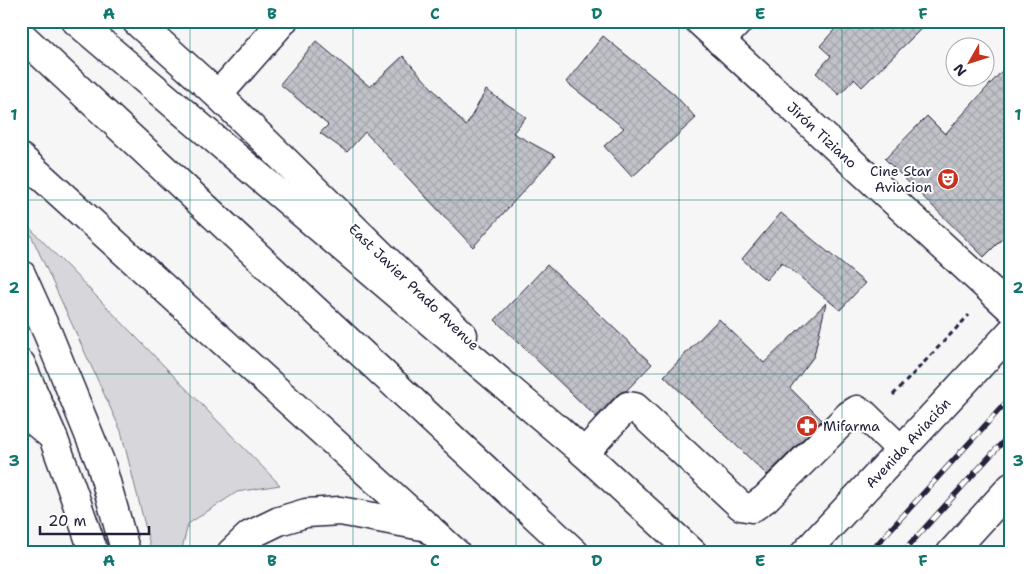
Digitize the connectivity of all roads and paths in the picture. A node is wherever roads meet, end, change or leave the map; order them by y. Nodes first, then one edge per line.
1 (76, 21) edge
2 (136, 21) edge
3 (283, 21) edge
4 (699, 21) edge
5 (739, 21) edge
6 (21, 35) edge
7 (720, 41) junction
8 (218, 95) junction
9 (21, 158) edge
10 (21, 274) edge
11 (1011, 309) edge
12 (1011, 332) edge
13 (21, 364) edge
14 (21, 410) edge
15 (53, 437) junction
16 (579, 449) junction
17 (901, 450) junction
18 (1011, 487) edge
19 (428, 527) junction
20 (94, 553) edge
21 (126, 553) edge
22 (231, 553) edge
23 (456, 553) edge
24 (575, 553) edge
25 (693, 553) edge
26 (805, 553) edge
27 (951, 553) edge

1 - 16 main road
2 - 8 main road, East Javier Prado Avenue
3 - 8 main road
4 - 7 main road, Jirón Tiziano
5 - 7 main road
6 - 24 main road
7 - 11 main road, Jirón Tiziano
8 - 16 main road, East Javier Prado Avenue
9 - 19 main road
10 - 21 main road
12 - 17 main road, Avenida Aviación
13 - 15 main road
14 - 15 main road
15 - 20 main road
16 - 17 main road
16 - 25 main road, East Javier Prado Avenue
17 - 26 main road, Avenida Aviación
18 - 27 main road
19 - 22 main road
19 - 23 main road

